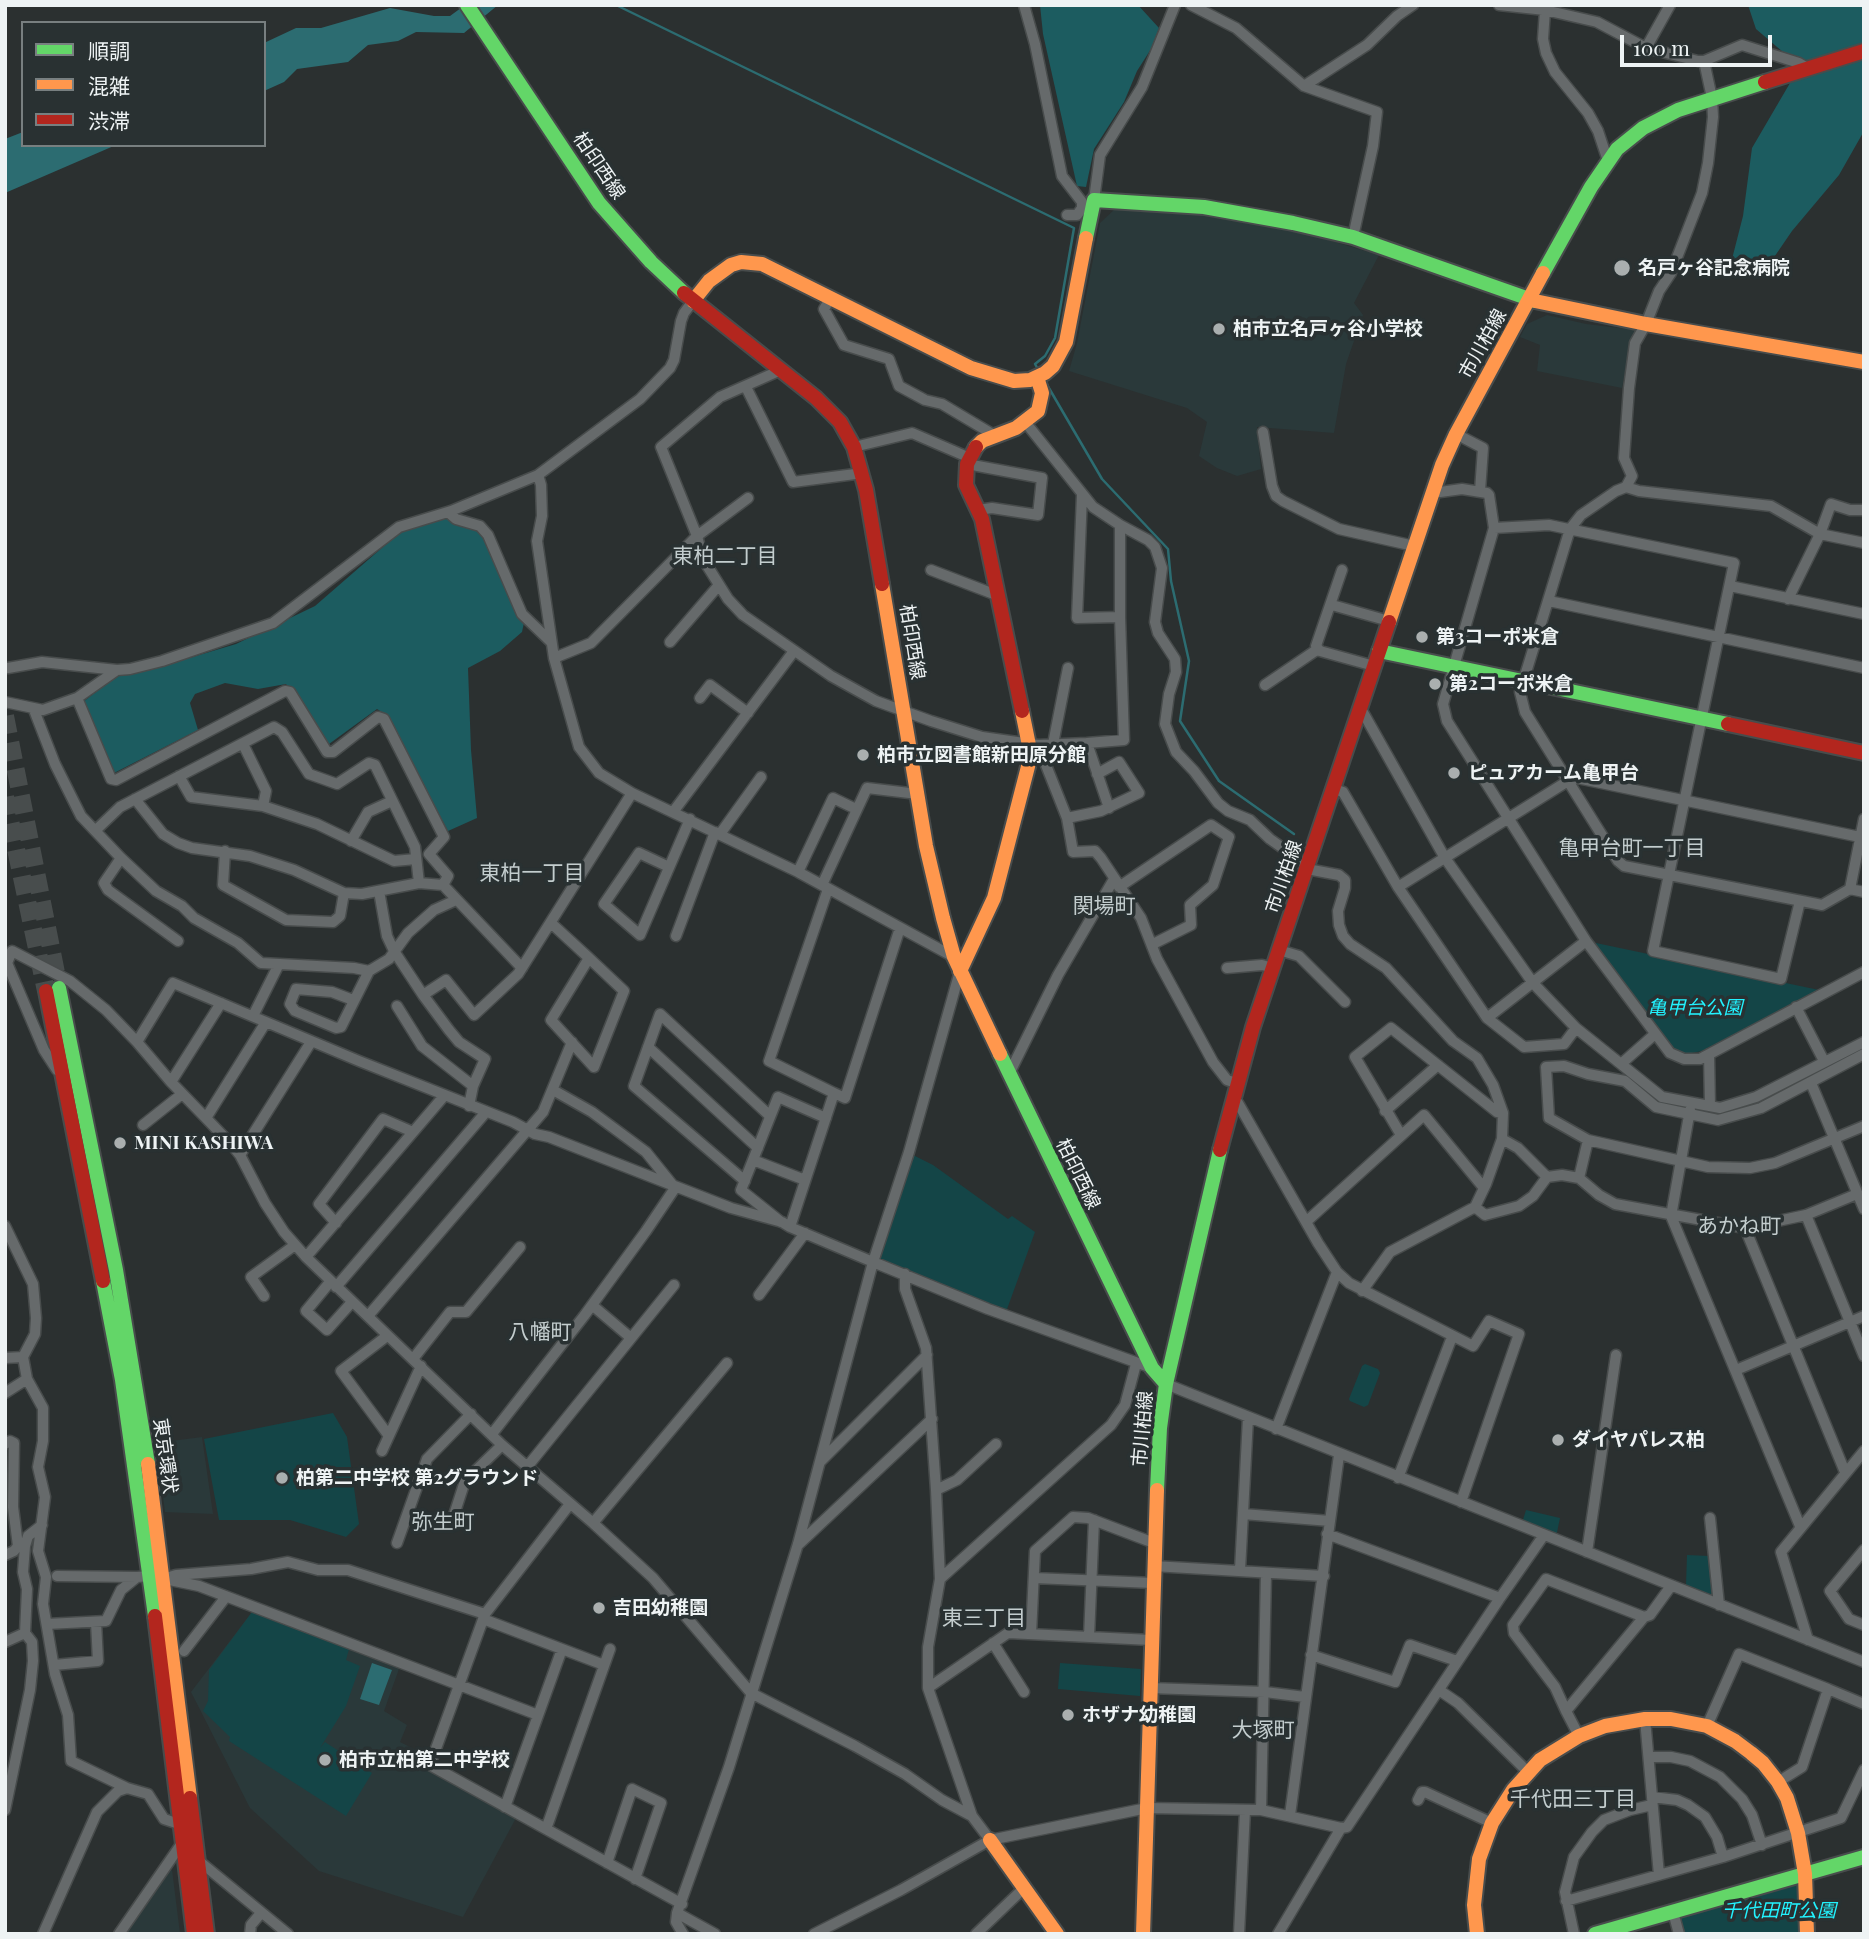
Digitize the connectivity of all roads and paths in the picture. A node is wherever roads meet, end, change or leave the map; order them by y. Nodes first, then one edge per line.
1 (467, 5) edge
2 (1024, 5) edge
3 (1175, 5) edge
4 (1191, 5) edge
5 (1413, 5) edge
6 (1499, 5) edge
7 (1670, 5) edge
8 (1545, 10) junction
9 (1646, 48) junction
10 (1864, 51) edge
11 (1704, 61) junction
12 (1809, 68) junction
13 (1304, 86) junction
14 (1712, 98) junction
15 (1608, 161) junction
16 (1090, 202) junction
17 (1067, 215) dead end
18 (1353, 237) junction
19 (830, 299) junction
20 (693, 300) junction
21 (1529, 300) junction
22 (1646, 324) junction
23 (1864, 362) edge
24 (781, 370) junction
25 (1037, 377) junction
26 (746, 387) junction
27 (1026, 423) junction
28 (1263, 432) dead end
29 (1456, 434) junction
30 (994, 435) junction
31 (854, 447) junction
32 (969, 461) junction
33 (863, 473) junction
34 (538, 475) junction
35 (1626, 487) junction
36 (1433, 489) junction
37 (1480, 491) junction
38 (1082, 495) junction
39 (748, 498) dead end
40 (978, 510) junction
41 (1864, 510) edge
42 (448, 512) junction
43 (1120, 525) junction
44 (1494, 528) junction
45 (1570, 529) junction
46 (1820, 534) junction
47 (697, 536) junction
48 (1864, 543) edge
49 (1414, 545) junction
50 (931, 570) dead end
51 (1342, 570) dead end
52 (719, 585) junction
53 (1730, 586) junction
54 (999, 596) junction
55 (1788, 598) junction
56 (1549, 601) junction
57 (1332, 605) junction
58 (1864, 614) edge
59 (1120, 617) junction
60 (1389, 621) junction
61 (1719, 637) junction
62 (551, 642) junction
63 (670, 642) dead end
64 (1318, 649) junction
65 (794, 650) junction
66 (1379, 651) junction
67 (554, 658) junction
68 (1374, 666) junction
69 (1453, 666) junction
70 (1864, 667) edge
71 (8, 668) dead end
72 (1068, 668) dead end
73 (117, 670) junction
74 (1523, 681) junction
75 (1265, 685) dead end
76 (77, 698) junction
77 (700, 698) dead end
78 (5, 702) edge
79 (1360, 707) junction
80 (34, 710) junction
81 (904, 712) junction
82 (748, 713) junction
83 (1702, 718) junction
84 (1087, 743) junction
85 (243, 744) junction
86 (1053, 744) junction
87 (1035, 745) junction
88 (1864, 753) edge
89 (1097, 774) junction
90 (179, 776) junction
91 (761, 777) dead end
92 (1568, 781) junction
93 (1334, 789) junction
94 (632, 793) junction
95 (918, 794) junction
96 (135, 799) junction
97 (392, 801) junction
98 (1685, 801) junction
99 (263, 806) junction
100 (1109, 808) junction
101 (856, 810) junction
102 (673, 811) junction
103 (1067, 818) junction
104 (1509, 818) junction
105 (690, 819) junction
106 (1864, 819) edge
107 (96, 830) junction
108 (717, 833) junction
109 (1860, 837) junction
110 (351, 841) junction
111 (225, 851) junction
112 (121, 858) junction
113 (1445, 858) junction
114 (416, 859) junction
115 (669, 867) junction
116 (1307, 867) junction
117 (798, 872) junction
118 (1669, 875) junction
119 (419, 883) junction
120 (1116, 883) junction
121 (443, 885) junction
122 (825, 887) junction
123 (1398, 887) junction
124 (1850, 889) junction
125 (379, 891) junction
126 (1864, 892) edge
127 (344, 893) junction
128 (456, 900) junction
129 (1800, 901) junction
130 (551, 923) junction
131 (900, 928) junction
132 (676, 936) dead end
133 (177, 941) dead end
134 (1586, 941) junction
135 (1153, 944) junction
136 (1279, 950) junction
137 (394, 951) junction
138 (589, 958) junction
139 (957, 964) junction
140 (278, 966) junction
141 (522, 968) junction
142 (1227, 968) dead end
143 (1273, 968) junction
144 (369, 971) junction
145 (1864, 972) edge
146 (1533, 983) junction
147 (423, 995) junction
148 (352, 1000) junction
149 (1345, 1002) dead end
150 (221, 1003) junction
151 (397, 1006) dead end
152 (1796, 1007) junction
153 (253, 1017) junction
154 (1487, 1018) junction
155 (266, 1022) junction
156 (1576, 1028) junction
157 (1655, 1034) junction
158 (138, 1042) junction
159 (311, 1042) junction
160 (572, 1042) junction
161 (1864, 1042) edge
162 (648, 1047) junction
163 (1709, 1054) junction
164 (1864, 1054) edge
165 (1824, 1061) junction
166 (1621, 1064) junction
167 (1437, 1065) junction
168 (1009, 1074) junction
169 (63, 1077) junction
170 (171, 1082) junction
171 (1237, 1083) junction
172 (1811, 1083) junction
173 (473, 1086) junction
174 (553, 1090) junction
175 (834, 1093) junction
176 (182, 1094) junction
177 (444, 1096) junction
178 (1232, 1101) junction
179 (1692, 1103) junction
180 (469, 1105) junction
181 (1710, 1106) junction
182 (1385, 1111) junction
183 (486, 1112) junction
184 (1503, 1113) junction
185 (1690, 1114) junction
186 (771, 1116) junction
187 (206, 1118) junction
188 (826, 1118) junction
189 (143, 1125) dead end
190 (1864, 1126) edge
191 (528, 1130) junction
192 (413, 1132) junction
193 (1401, 1135) junction
194 (1834, 1138) junction
195 (1502, 1139) junction
196 (1588, 1140) junction
197 (758, 1148) junction
198 (240, 1155) junction
199 (753, 1160) junction
200 (1682, 1162) junction
201 (1547, 1177) junction
202 (1579, 1178) junction
203 (805, 1180) junction
204 (745, 1181) junction
205 (675, 1188) junction
206 (1484, 1188) junction
207 (1857, 1194) junction
208 (1475, 1207) junction
209 (1864, 1209) edge
210 (1805, 1215) junction
211 (1671, 1216) junction
212 (1307, 1221) junction
213 (336, 1223) junction
214 (786, 1225) junction
215 (5, 1226) edge
216 (1745, 1228) junction
217 (805, 1233) junction
218 (295, 1245) junction
219 (520, 1247) dead end
220 (306, 1257) junction
221 (873, 1262) junction
222 (1337, 1272) junction
223 (905, 1274) junction
224 (333, 1285) junction
225 (674, 1285) dead end
226 (1362, 1291) junction
227 (759, 1295) dead end
228 (264, 1296) dead end
229 (352, 1302) junction
230 (592, 1305) junction
231 (368, 1316) junction
232 (1864, 1316) edge
233 (1849, 1322) junction
234 (387, 1336) junction
235 (1452, 1337) junction
236 (631, 1338) junction
237 (1792, 1346) junction
238 (927, 1355) junction
239 (1615, 1355) dead end
240 (1864, 1356) edge
241 (5, 1357) edge
242 (23, 1357) junction
243 (417, 1363) junction
244 (727, 1363) dead end
245 (1136, 1364) junction
246 (1152, 1368) junction
247 (1736, 1370) junction
248 (27, 1379) junction
249 (1166, 1384) junction
250 (5, 1393) edge
251 (471, 1414) junction
252 (1248, 1418) junction
253 (932, 1419) junction
254 (1276, 1429) junction
255 (492, 1434) junction
256 (389, 1436) junction
257 (5, 1444) edge
258 (996, 1444) dead end
259 (502, 1445) junction
260 (382, 1451) dead end
261 (1864, 1451) edge
262 (1339, 1455) junction
263 (820, 1462) junction
264 (527, 1467) junction
265 (1846, 1472) junction
266 (1398, 1478) junction
267 (936, 1490) junction
268 (1461, 1502) junction
269 (570, 1504) junction
270 (1243, 1514) junction
271 (454, 1515) dead end
272 (1710, 1518) dead end
273 (1094, 1520) junction
274 (1330, 1521) junction
275 (593, 1523) junction
276 (42, 1525) junction
277 (1800, 1527) junction
278 (1327, 1534) junction
279 (1545, 1535) junction
280 (1154, 1542) junction
281 (397, 1543) dead end
282 (798, 1544) junction
283 (1864, 1550) edge
284 (1587, 1552) junction
285 (5, 1555) edge
286 (1153, 1566) junction
287 (1240, 1570) junction
288 (1266, 1573) junction
289 (57, 1576) dead end
290 (1324, 1576) junction
291 (150, 1577) junction
292 (1034, 1578) junction
293 (940, 1579) junction
294 (1092, 1581) junction
295 (1153, 1583) junction
296 (1671, 1586) junction
297 (225, 1598) junction
298 (1500, 1598) junction
299 (1719, 1605) junction
300 (484, 1617) junction
301 (1644, 1617) junction
302 (96, 1622) junction
303 (47, 1624) junction
304 (1864, 1625) edge
305 (25, 1633) junction
306 (1031, 1634) junction
307 (1089, 1637) junction
308 (1151, 1640) junction
309 (1808, 1640) junction
310 (5, 1642) edge
311 (993, 1643) junction
312 (562, 1649) junction
313 (610, 1649) dead end
314 (184, 1651) dead end
315 (1311, 1655) junction
316 (1457, 1661) junction
317 (1864, 1662) edge
318 (54, 1665) junction
319 (604, 1665) junction
320 (459, 1686) junction
321 (928, 1688) junction
322 (1150, 1688) junction
323 (1439, 1689) junction
324 (1828, 1689) junction
325 (1024, 1692) dead end
326 (1265, 1692) junction
327 (751, 1693) junction
328 (1305, 1697) junction
329 (1864, 1704) edge
330 (1566, 1711) junction
331 (538, 1715) junction
332 (1646, 1719) junction
333 (1707, 1726) junction
334 (1579, 1735) junction
335 (1649, 1758) junction
336 (1864, 1770) edge
337 (1528, 1772) junction
338 (1778, 1782) junction
339 (127, 1787) junction
340 (1418, 1800) dead end
341 (1652, 1801) junction
342 (505, 1807) junction
343 (1147, 1808) junction
344 (5, 1810) edge
345 (1245, 1810) junction
346 (1261, 1810) junction
347 (1290, 1815) junction
348 (972, 1816) junction
349 (1492, 1823) junction
350 (179, 1824) junction
351 (1341, 1828) junction
352 (546, 1829) junction
353 (1798, 1833) junction
354 (990, 1840) junction
355 (182, 1843) junction
356 (1762, 1845) junction
357 (1723, 1857) junction
358 (1864, 1857) edge
359 (199, 1861) junction
360 (607, 1863) junction
361 (1805, 1874) junction
362 (1659, 1875) junction
363 (635, 1879) junction
364 (1024, 1888) junction
365 (1566, 1902) junction
366 (679, 1909) junction
367 (1673, 1912) junction
368 (261, 1913) junction
369 (43, 1934) edge
370 (119, 1934) edge
371 (194, 1934) edge
372 (207, 1934) edge
373 (250, 1934) edge
374 (288, 1934) edge
375 (683, 1934) edge
376 (715, 1934) edge
377 (814, 1934) edge
378 (976, 1934) edge
379 (1057, 1934) edge
380 (1143, 1934) edge
381 (1239, 1934) edge
382 (1278, 1934) edge
383 (1477, 1934) edge
384 (1574, 1934) edge
385 (1595, 1934) edge
386 (1679, 1934) edge
387 (1807, 1934) edge

1 - 20 main road, 柏印西線
2 - 16 street
3 - 16 street
4 - 13 street
5 - 13 street
6 - 8 street
7 - 9 street
8 - 9 street
8 - 15 street
9 - 11 street
10 - 12 main road, 市川柏線
11 - 12 street
11 - 14 street
12 - 14 main road, 市川柏線
13 - 18 street
14 - 15 main road, 市川柏線
14 - 22 street
15 - 21 main road, 市川柏線
16 - 17 street
16 - 18 main road
16 - 25 main road
18 - 21 main road
19 - 20 main road
19 - 25 main road
19 - 30 street
20 - 24 main road, 柏印西線
20 - 34 street
21 - 22 main road
21 - 29 main road, 市川柏線
22 - 23 main road
22 - 35 street
24 - 26 street
24 - 31 main road, 柏印西線
25 - 27 main road
26 - 33 street
26 - 47 street
27 - 30 main road
27 - 38 street
28 - 49 street
29 - 36 main road, 市川柏線
29 - 37 street
30 - 32 main road
31 - 32 street
31 - 33 main road, 柏印西線
32 - 40 main road
32 - 40 street
33 - 81 main road, 柏印西線
34 - 42 street
34 - 62 street
35 - 45 street
35 - 46 street
36 - 37 street
36 - 49 main road, 市川柏線
37 - 44 street
38 - 43 street
38 - 59 street
39 - 47 street
40 - 54 main road
41 - 46 street
42 - 62 street
42 - 73 street
43 - 59 street
43 - 116 street
44 - 45 street
44 - 69 street
45 - 53 street
45 - 56 street
46 - 48 street
46 - 55 street
47 - 52 street
47 - 67 street
49 - 60 main road, 市川柏線
50 - 54 street
51 - 57 street
52 - 63 street
52 - 65 street
53 - 55 street
53 - 61 street
54 - 87 main road
55 - 58 street
56 - 61 street
56 - 74 street
57 - 60 street
57 - 64 street
59 - 84 street
60 - 66 main road, 市川柏線
61 - 70 street
61 - 83 street
62 - 67 street
64 - 68 street
64 - 75 street
65 - 81 street
65 - 82 street
66 - 68 main road, 市川柏線
66 - 69 main road
67 - 94 street
68 - 79 main road, 市川柏線
69 - 74 main road
69 - 104 street
71 - 73 street
72 - 86 street
73 - 76 street
74 - 83 main road
74 - 92 street
76 - 80 street
76 - 121 street
77 - 82 street
78 - 80 street
79 - 93 main road, 市川柏線
79 - 113 street
80 - 107 street
81 - 87 street
81 - 95 main road, 柏印西線
82 - 102 street
83 - 88 main road
83 - 98 street
84 - 86 street
84 - 89 street
85 - 90 street
85 - 97 street
85 - 99 street
86 - 87 street
87 - 103 street
87 - 139 main road
89 - 100 street
89 - 100 street
90 - 96 street
90 - 99 street
91 - 108 street
92 - 98 street
92 - 104 street
92 - 118 street
93 - 116 main road, 市川柏線
93 - 123 street
94 - 102 street
94 - 130 street
95 - 101 street
95 - 139 main road, 柏印西線
96 - 107 street
96 - 111 street
97 - 110 street
97 - 114 street
98 - 109 street
98 - 118 street
99 - 110 street
100 - 103 street
101 - 117 street
101 - 122 street
102 - 105 street
103 - 120 street
104 - 113 street
104 - 134 street
105 - 108 street
105 - 115 street
106 - 109 street
107 - 112 street
108 - 117 street
108 - 132 street
109 - 124 street
110 - 114 street
111 - 127 street
111 - 127 street
112 - 133 street
112 - 140 street
113 - 123 street
113 - 146 street
114 - 119 street
115 - 115 street
116 - 136 main road, 市川柏線
116 - 184 street
117 - 122 street
118 - 129 street
118 - 129 street
119 - 121 street
119 - 125 street
120 - 135 street
120 - 135 street
120 - 168 street
121 - 128 street
122 - 131 street
122 - 175 street
123 - 154 street
124 - 126 street
124 - 129 street
125 - 127 street
125 - 137 street
128 - 137 street
128 - 141 street
130 - 138 street
130 - 141 street
131 - 139 street
131 - 175 street
134 - 146 street
134 - 157 street
135 - 171 street
136 - 143 main road, 市川柏線
136 - 149 street
137 - 144 street
137 - 147 street
138 - 160 street
138 - 160 street
139 - 168 main road, 柏印西線
139 - 221 street
140 - 144 street
140 - 153 street
141 - 147 street
142 - 143 street
143 - 171 main road, 市川柏線
144 - 148 street
145 - 152 street
146 - 154 street
146 - 156 street
147 - 173 street
148 - 148 street
150 - 153 street
150 - 158 street
150 - 170 street
151 - 173 street
152 - 163 street
152 - 165 street
153 - 155 street
154 - 156 street
155 - 159 street
155 - 187 street
156 - 166 street
157 - 163 street
157 - 166 street
158 - 169 street
158 - 170 street
159 - 177 street
159 - 198 street
160 - 174 street
161 - 165 street
162 - 186 street
162 - 197 street
162 - 204 street
163 - 181 street
164 - 172 street
165 - 181 street
166 - 179 street
167 - 182 street
167 - 182 street
167 - 184 street
168 - 246 main road, 柏印西線
169 - 291 main road, 東京環状
169 - 291 main road, 東京環状
170 - 176 street
171 - 178 main road, 市川柏線
172 - 185 street
172 - 194 street
173 - 180 street
174 - 191 street
174 - 205 street
175 - 188 street
176 - 187 street
176 - 189 street
177 - 180 street
177 - 192 street
178 - 212 street
178 - 249 main road, 市川柏線
179 - 181 street
179 - 185 street
180 - 183 street
182 - 193 street
183 - 191 street
183 - 224 street
184 - 195 street
185 - 196 street
185 - 200 street
186 - 188 street
186 - 197 street
187 - 198 street
188 - 203 street
190 - 194 street
191 - 205 street
191 - 231 street
192 - 213 street
192 - 213 street
193 - 206 street
193 - 212 street
194 - 200 street
194 - 207 street
195 - 201 street
195 - 206 street
196 - 200 street
196 - 202 street
197 - 199 street
198 - 218 street
199 - 203 street
199 - 204 street
200 - 211 street
201 - 202 street
201 - 208 street
202 - 211 street
203 - 214 street
204 - 214 street
205 - 214 street
205 - 230 street
206 - 208 street
207 - 209 street
207 - 210 street
208 - 226 street
210 - 216 street
210 - 233 street
211 - 216 street
211 - 247 street
212 - 222 street
213 - 220 street
214 - 217 street
215 - 242 street
216 - 237 street
217 - 221 street
217 - 227 street
218 - 220 street
218 - 228 street
219 - 243 street
220 - 224 street
221 - 223 street
221 - 263 street
222 - 226 street
222 - 254 street
223 - 238 street
223 - 245 street
224 - 229 street
224 - 229 street
225 - 236 street
226 - 235 street
229 - 231 street
230 - 236 street
230 - 255 street
231 - 234 street
232 - 233 street
233 - 237 street
233 - 240 street
234 - 243 street
234 - 256 street
235 - 266 street
235 - 268 street
236 - 264 street
237 - 247 street
237 - 265 street
238 - 253 street
238 - 263 street
239 - 284 street
241 - 242 street
242 - 248 street
243 - 251 street
243 - 256 street
244 - 275 street
245 - 246 street
245 - 293 street
246 - 249 main road, 柏印西線
247 - 277 street
248 - 250 street
248 - 276 street
249 - 252 street
249 - 280 main road, 市川柏線
251 - 255 street
251 - 281 street
252 - 254 street
252 - 270 street
253 - 267 street
253 - 282 street
254 - 262 street
255 - 259 street
256 - 260 street
257 - 285 street
258 - 267 street
259 - 264 street
259 - 271 street
261 - 265 street
262 - 266 street
262 - 274 street
263 - 282 street
264 - 269 street
265 - 277 street
266 - 268 street
267 - 293 street
268 - 279 street
269 - 275 street
269 - 300 street
270 - 274 street
270 - 287 street
272 - 299 street
273 - 280 street
273 - 292 street
273 - 294 street
274 - 278 street
275 - 327 street
276 - 303 street
276 - 305 street
277 - 309 street
278 - 290 street
278 - 298 street
279 - 284 street
279 - 298 street
280 - 286 main road, 市川柏線
282 - 327 street
283 - 304 street
284 - 296 street
286 - 287 street
286 - 295 main road, 市川柏線
287 - 288 street
288 - 290 street
288 - 326 street
289 - 291 street
290 - 315 street
291 - 297 street
291 - 300 street
291 - 302 street
291 - 350 main road, 東京環状
291 - 359 main road, 東京環状
292 - 294 street
292 - 306 street
293 - 321 street
294 - 295 street
294 - 307 street
295 - 308 main road, 市川柏線
296 - 299 street
296 - 301 street
297 - 314 street
297 - 320 street
298 - 316 street
299 - 309 street
300 - 312 street
300 - 320 street
301 - 330 street
301 - 330 street
302 - 303 street
302 - 318 street
303 - 318 street
305 - 310 street
305 - 344 street
306 - 307 street
306 - 311 street
307 - 308 street
308 - 322 main road, 市川柏線
309 - 317 street
311 - 321 street
311 - 325 street
312 - 319 street
312 - 331 street
313 - 319 street
315 - 316 street
315 - 328 street
316 - 323 street
318 - 339 street
319 - 352 street
320 - 331 street
320 - 342 street
321 - 348 street
322 - 326 street
322 - 343 main road, 市川柏線
323 - 337 street
323 - 351 street
324 - 329 street
324 - 333 street
324 - 338 street
326 - 328 street
326 - 346 street
327 - 348 street
327 - 366 street
328 - 347 street
330 - 334 street
331 - 342 street
332 - 333 main road
332 - 334 main road
332 - 335 street
333 - 338 main road
334 - 337 main road
335 - 341 street
335 - 356 street
336 - 353 street
337 - 349 main road
338 - 353 main road
339 - 350 street
339 - 369 street
340 - 349 street
341 - 357 street
341 - 362 street
341 - 365 street
342 - 352 street
343 - 345 street
343 - 354 street
343 - 380 main road, 市川柏線
345 - 346 street
345 - 381 street
346 - 347 street
347 - 351 street
348 - 354 street
349 - 383 main road
350 - 355 main road, 東京環状
351 - 382 street
352 - 360 street
353 - 356 street
353 - 361 main road
354 - 364 main road
354 - 377 street
355 - 370 street
355 - 371 main road, 東京環状
356 - 357 street
357 - 362 street
358 - 361 main road
359 - 368 street
359 - 372 main road, 東京環状
360 - 363 street
360 - 363 street
361 - 367 main road
361 - 387 main road
362 - 365 street
363 - 366 street
364 - 378 street
364 - 379 main road
365 - 384 street
366 - 375 street
366 - 376 street
367 - 385 main road
367 - 386 street
368 - 373 street
368 - 374 street

